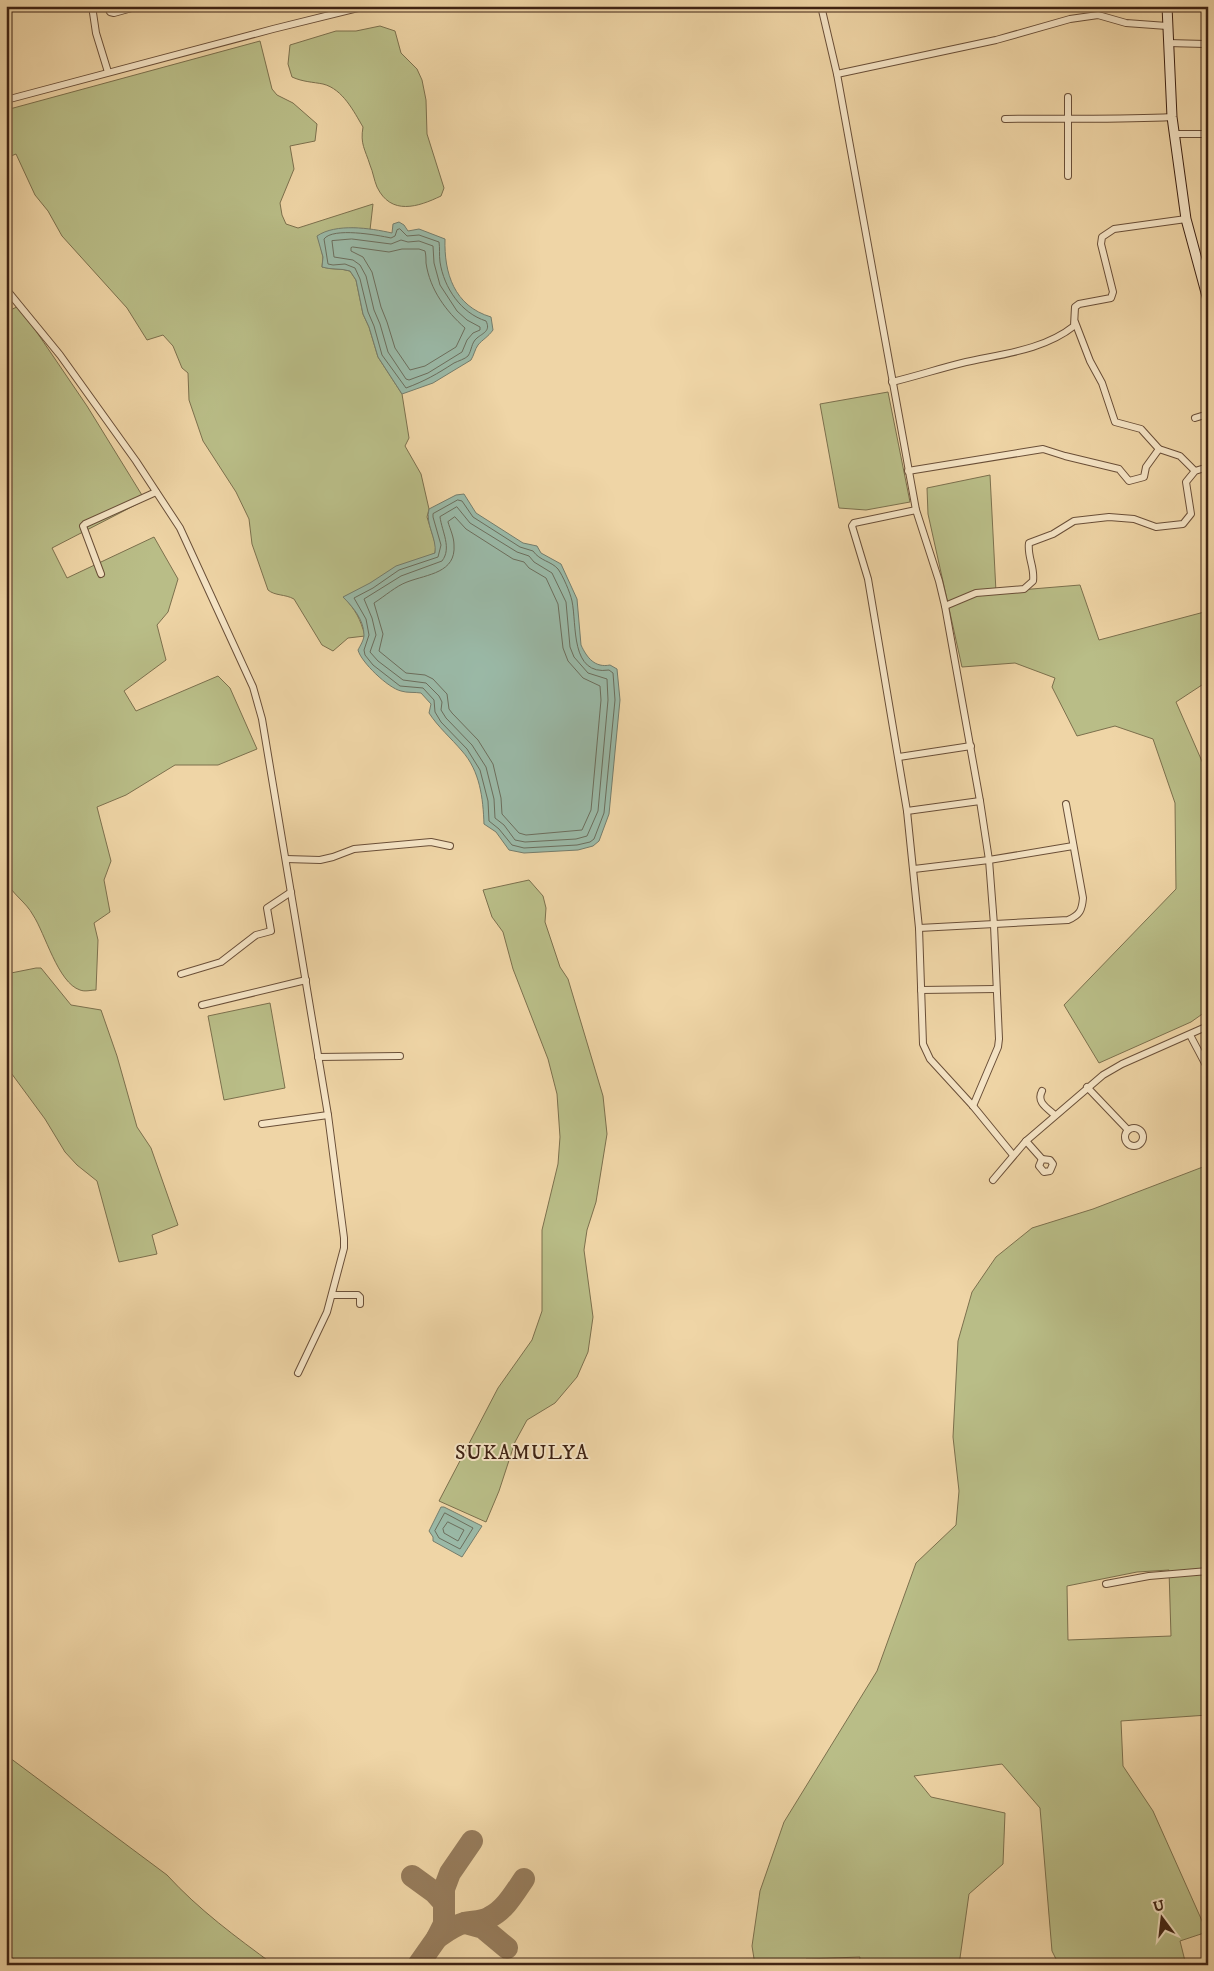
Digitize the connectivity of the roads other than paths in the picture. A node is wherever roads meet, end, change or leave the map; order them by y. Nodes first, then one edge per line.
1 (92, 6) edge
2 (108, 6) edge
3 (139, 6) edge
4 (366, 6) edge
5 (821, 6) edge
6 (1167, 6) edge
7 (1167, 26) junction
8 (1168, 43) junction
9 (1208, 48) edge
10 (108, 72) junction
11 (837, 74) junction
12 (1068, 97) dead end
13 (6, 100) edge
14 (1172, 117) junction
15 (1069, 118) junction
16 (1005, 119) dead end
17 (1174, 134) junction
18 (1208, 134) edge
19 (1068, 176) dead end
20 (1186, 220) junction
21 (6, 289) edge
22 (1208, 300) edge
23 (1075, 322) junction
24 (892, 382) junction
25 (1208, 414) edge
26 (1195, 418) dead end
27 (1159, 449) junction
28 (1208, 467) edge
29 (908, 471) junction
30 (1195, 471) junction
31 (156, 492) junction
32 (916, 510) junction
33 (101, 574) dead end
34 (945, 606) junction
35 (971, 746) junction
36 (899, 758) junction
37 (980, 801) junction
38 (1066, 804) dead end
39 (906, 811) junction
40 (450, 846) dead end
41 (1074, 846) junction
42 (286, 859) junction
43 (989, 860) junction
44 (914, 869) junction
45 (291, 892) junction
46 (994, 925) junction
47 (919, 928) junction
48 (181, 974) dead end
49 (306, 980) junction
50 (996, 989) junction
51 (921, 990) junction
52 (202, 1005) dead end
53 (1208, 1026) edge
54 (1190, 1035) junction
55 (400, 1056) dead end
56 (318, 1057) junction
57 (1208, 1069) edge
58 (1087, 1087) junction
59 (1042, 1091) dead end
60 (973, 1106) junction
61 (328, 1115) junction
62 (1055, 1115) junction
63 (262, 1124) dead end
64 (1128, 1130) dead end
65 (1026, 1142) junction
66 (1013, 1155) junction
67 (1042, 1159) dead end
68 (993, 1180) dead end
69 (332, 1295) junction
70 (360, 1304) dead end
71 (298, 1373) dead end
72 (1208, 1571) edge
73 (1106, 1584) dead end

1 - 10 street
2 - 3 street
4 - 10 street
5 - 11 street
6 - 7 main road
7 - 8 main road
7 - 11 street
8 - 9 street
8 - 14 main road
10 - 13 street
11 - 24 street
12 - 15 street
14 - 15 street
14 - 17 main road
15 - 16 street
15 - 19 street
17 - 18 street
17 - 20 main road
20 - 22 main road
20 - 23 street
21 - 31 street
23 - 24 street
23 - 27 street
24 - 29 street
25 - 26 street
27 - 29 street
27 - 30 street
28 - 30 street
29 - 32 street
30 - 34 street
31 - 33 street
31 - 42 street
32 - 34 street
32 - 36 street
34 - 35 street
35 - 36 street
35 - 37 street
36 - 39 street
37 - 39 street
37 - 43 street
38 - 41 street
39 - 44 street
40 - 42 street
41 - 43 street
41 - 46 street
42 - 45 street
43 - 44 street
43 - 46 street
44 - 47 street
45 - 48 street
45 - 49 street
46 - 47 street
46 - 50 street
47 - 51 street
49 - 52 street
49 - 56 street
50 - 51 street
50 - 60 street
51 - 60 street
53 - 54 street
54 - 57 street
54 - 58 street
55 - 56 street
56 - 61 street
58 - 62 street
58 - 64 street
59 - 62 street
60 - 66 street
61 - 63 street
61 - 69 street
62 - 65 street
65 - 66 street
65 - 67 street
66 - 68 street
69 - 70 street
69 - 71 street
72 - 73 street

